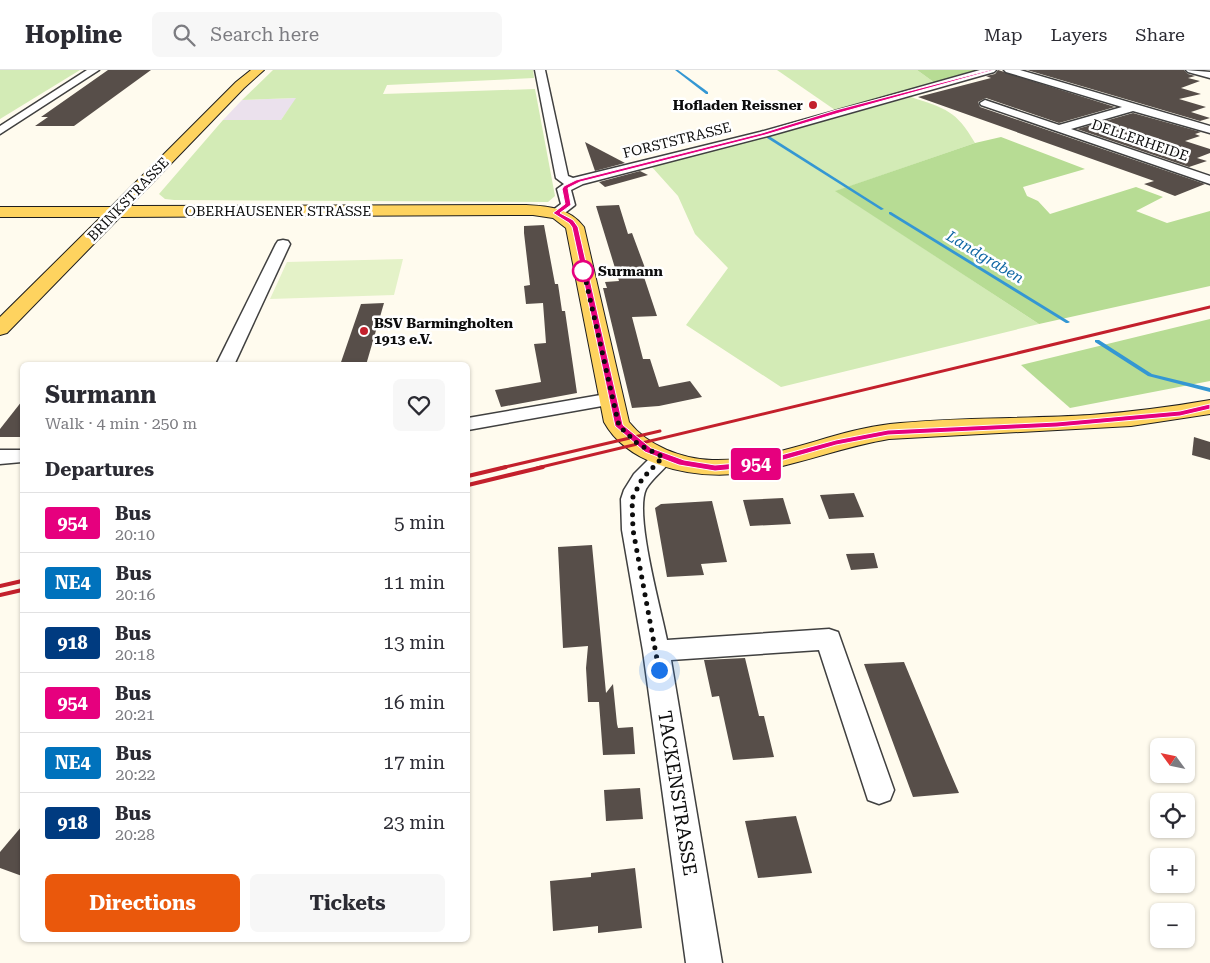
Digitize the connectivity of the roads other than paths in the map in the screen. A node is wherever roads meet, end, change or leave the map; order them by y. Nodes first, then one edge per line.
1 (94, 70) edge
2 (258, 70) edge
3 (540, 70) edge
4 (991, 70) edge
5 (1009, 70) edge
6 (1191, 70) edge
7 (1210, 75) edge
8 (985, 103) dead end
9 (1134, 107) junction
10 (1031, 118) junction
11 (1017, 123) dead end
12 (1060, 128) junction
13 (0, 130) edge
14 (1210, 130) edge
15 (1210, 180) edge
16 (572, 183) junction
17 (0, 212) edge
18 (116, 212) junction
19 (556, 213) junction
20 (283, 244) dead end
21 (0, 329) edge
22 (226, 362) edge
23 (612, 399) junction
24 (1210, 407) edge
25 (470, 424) edge
26 (20, 456) edge
27 (0, 457) edge
28 (663, 457) junction
29 (656, 651) junction
30 (879, 790) dead end
31 (704, 963) edge

1 - 13 street
2 - 18 main road, BRINKSTRASSE
3 - 16 street
4 - 16 street, FORSTSTRASSE
5 - 9 street, DELLERHEIDE
6 - 7 street
8 - 10 street, DELLERHEIDE
9 - 12 street, DELLERHEIDE
9 - 14 street, DELLERHEIDE
10 - 11 street
10 - 12 street, DELLERHEIDE
12 - 15 street, DELLERHEIDE
16 - 19 street
17 - 18 main road, OBERHAUSENER STRASSE
18 - 19 main road, OBERHAUSENER STRASSE
18 - 21 main road, BRINKSTRASSE
19 - 23 main road
20 - 22 street
23 - 25 street
23 - 28 main road
24 - 28 main road
26 - 27 street
28 - 29 street, TACKENSTRASSE
29 - 30 street
29 - 31 street, TACKENSTRASSE

